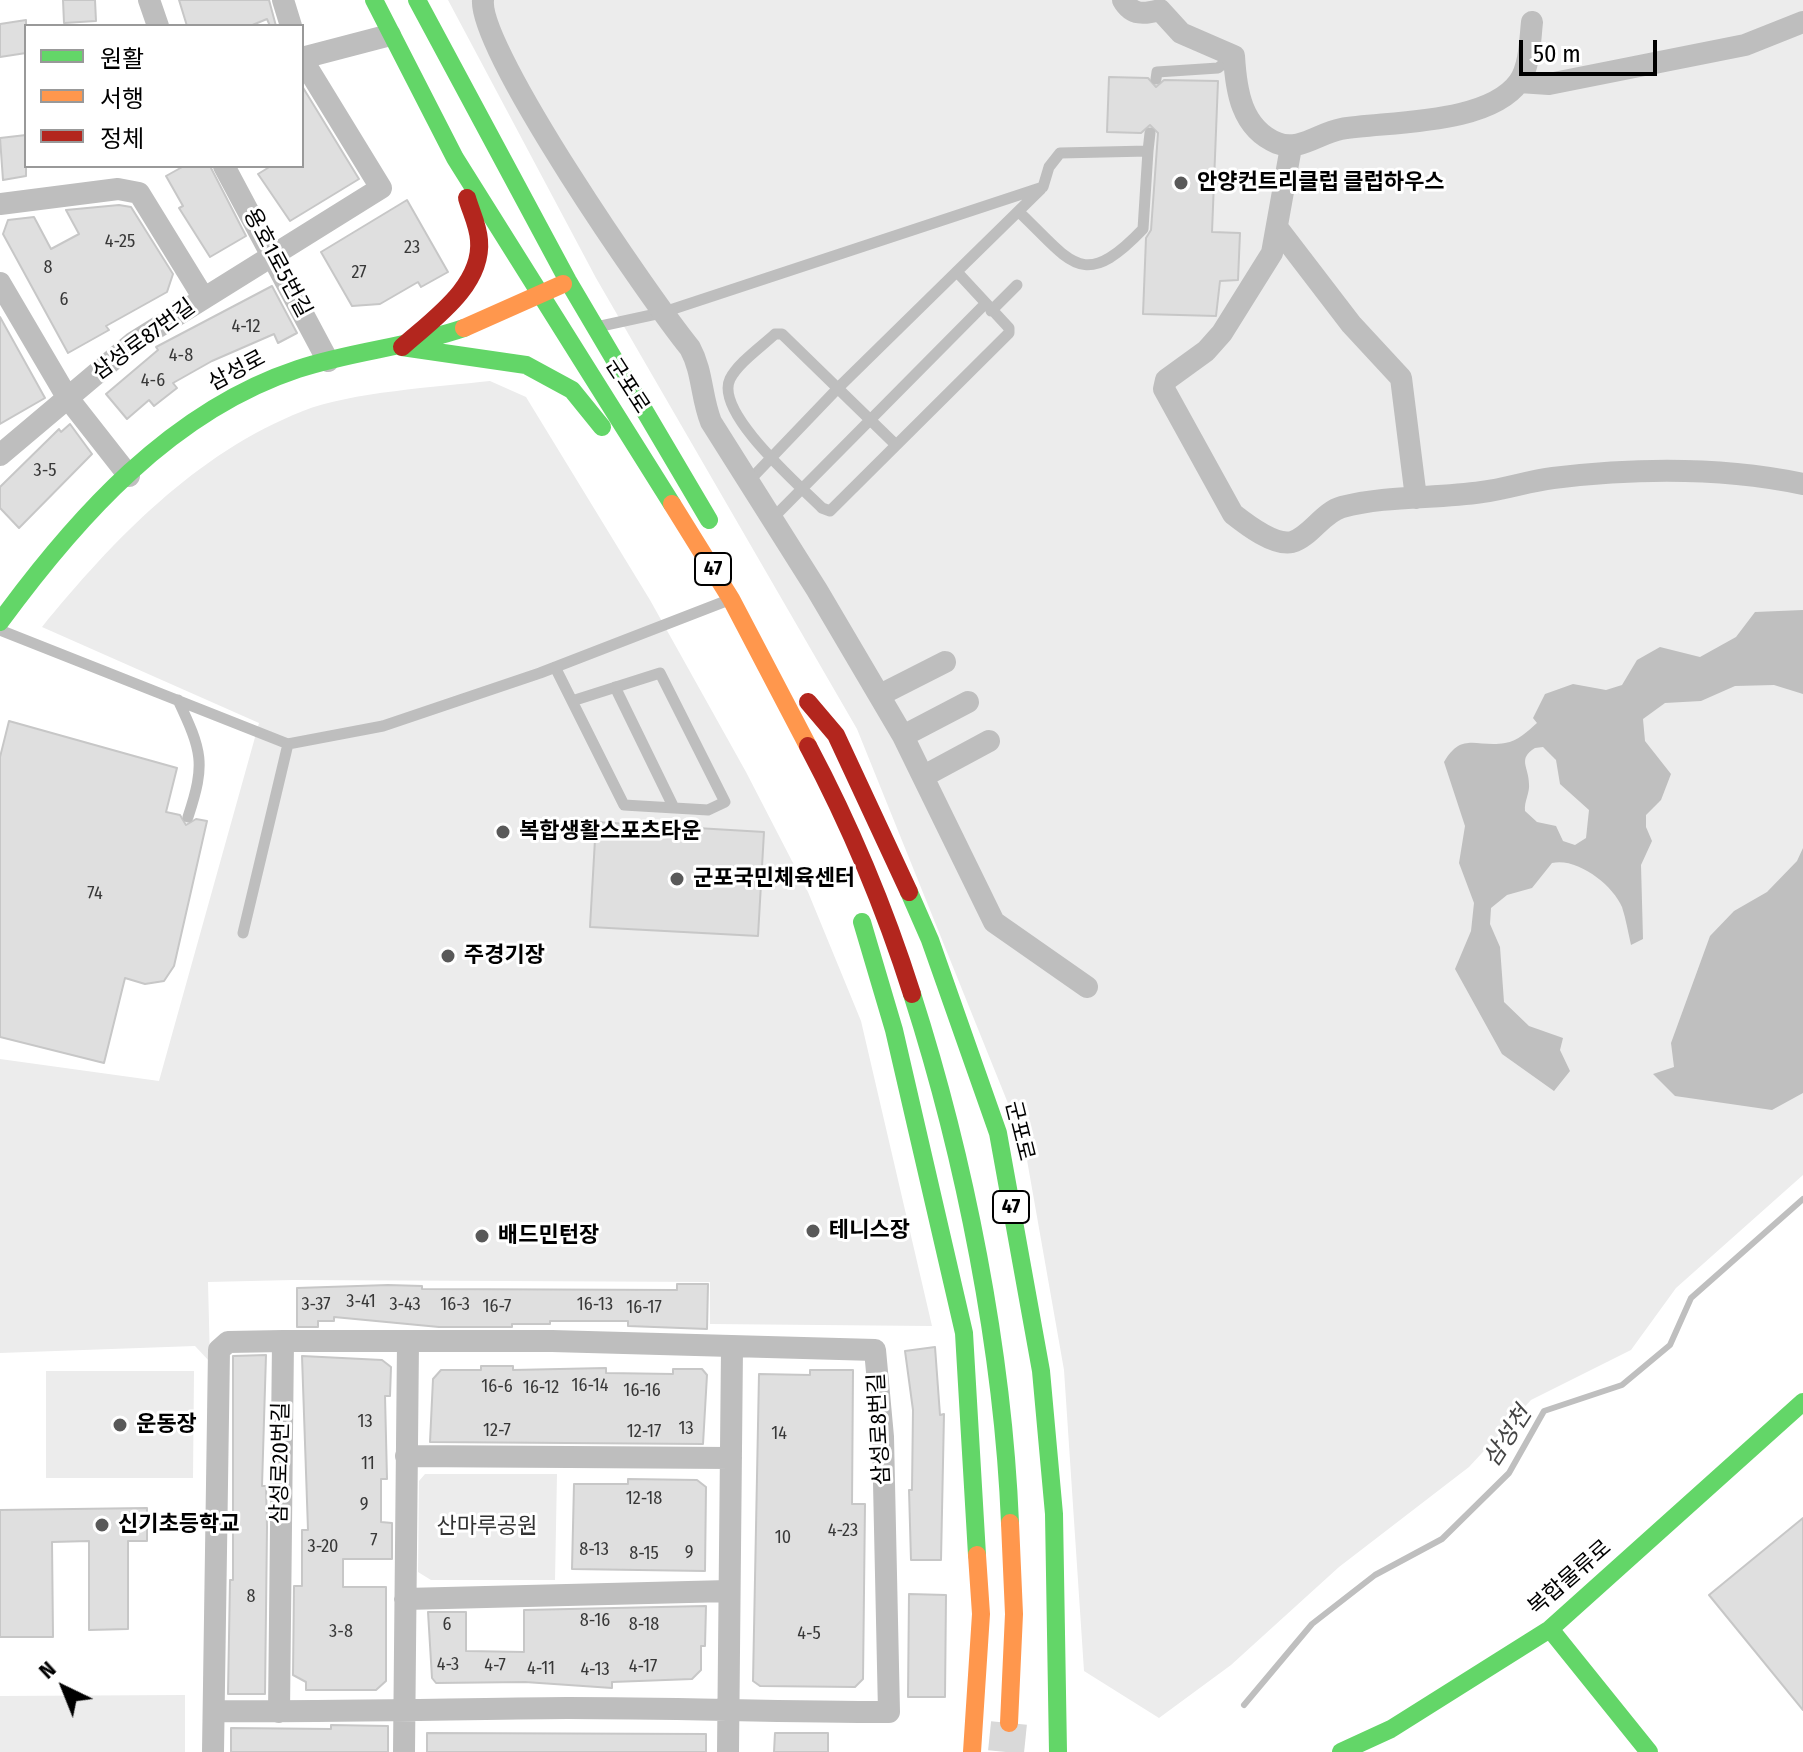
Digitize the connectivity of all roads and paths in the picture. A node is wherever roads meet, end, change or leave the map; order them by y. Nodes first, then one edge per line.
1 (149, 0) edge
2 (283, 0) edge
3 (374, 0) edge
4 (417, 0) edge
5 (483, 0) edge
6 (1123, 0) edge
7 (1158, 5) edge
8 (1532, 22) dead end
9 (1803, 22) edge
10 (157, 24) edge
11 (290, 24) edge
12 (390, 35) junction
13 (1234, 56) junction
14 (304, 58) edge
15 (304, 62) edge
16 (1156, 79) dead end
17 (1519, 82) junction
18 (1150, 133) dead end
19 (1291, 147) junction
20 (1148, 151) junction
21 (455, 158) junction
22 (225, 168) edge
23 (1043, 187) junction
24 (0, 204) edge
25 (1019, 212) junction
26 (1279, 230) junction
27 (274, 256) junction
28 (958, 273) junction
29 (568, 281) junction
30 (0, 283) edge
31 (1017, 285) dead end
32 (541, 296) junction
33 (203, 297) junction
34 (988, 308) junction
35 (661, 313) junction
36 (581, 332) junction
37 (402, 347) junction
38 (328, 361) junction
39 (839, 387) junction
40 (67, 397) junction
41 (867, 420) junction
42 (636, 444) junction
43 (895, 444) junction
44 (0, 455) edge
45 (772, 457) junction
46 (651, 469) junction
47 (129, 476) junction
48 (748, 483) junction
49 (1803, 484) edge
50 (801, 487) junction
51 (1416, 498) junction
52 (771, 520) junction
53 (742, 580) dead end
54 (731, 599) junction
55 (764, 620) dead end
56 (0, 622) edge
57 (0, 630) edge
58 (945, 662) dead end
59 (555, 667) junction
60 (615, 687) junction
61 (880, 695) junction
62 (178, 700) junction
63 (572, 701) junction
64 (968, 702) dead end
65 (903, 736) junction
66 (989, 741) dead end
67 (288, 744) junction
68 (924, 776) junction
69 (837, 801) junction
70 (674, 808) junction
71 (188, 817) dead end
72 (839, 853) dead end
73 (856, 908) dead end
74 (243, 933) dead end
75 (1087, 987) dead end
76 (283, 1341) junction
77 (408, 1342) junction
78 (732, 1348) junction
79 (1014, 1360) dead end
80 (1803, 1402) edge
81 (406, 1456) junction
82 (731, 1458) junction
83 (729, 1591) junction
84 (1033, 1598) dead end
85 (405, 1599) junction
86 (1032, 1629) dead end
87 (1550, 1629) junction
88 (975, 1710) junction
89 (214, 1711) junction
90 (279, 1712) junction
91 (404, 1713) junction
92 (728, 1713) junction
93 (1009, 1723) tunnel mouth
94 (994, 1736) tunnel mouth
95 (1055, 1746) edge
96 (213, 1752) edge
97 (404, 1752) edge
98 (728, 1752) edge
99 (972, 1752) edge
100 (1341, 1752) edge
101 (1649, 1752) edge

1 - 10 street
2 - 11 street
3 - 12 main road, 군포로 / 47
4 - 29 main road, 군포로 / 47
5 - 35 street
6 - 7 street
7 - 13 street
8 - 17 street
9 - 17 street
12 - 14 street
12 - 21 main road, 군포로 / 47
13 - 16 lane
13 - 19 street
15 - 27 street
17 - 19 street
18 - 20 lane
19 - 26 street
20 - 23 lane
20 - 25 lane
21 - 32 main road, 군포로 / 47
21 - 37 main road
22 - 27 street, 용호1로5번길
23 - 25 lane
23 - 35 lane
24 - 33 street, 삼성로87번길
25 - 28 lane
26 - 51 street
26 - 51 street
27 - 33 street
27 - 38 street, 용호1로5번길
28 - 34 lane
28 - 39 lane
29 - 32 main road, 삼성로
29 - 36 main road, 군포로 / 47
30 - 40 street
31 - 34 lane
32 - 36 main road, 군포로 / 47
32 - 37 main road, 삼성로
33 - 40 street, 삼성로87번길
34 - 41 lane
34 - 43 lane
35 - 36 lane
35 - 48 street
36 - 42 main road, 군포로 / 47
36 - 46 main road, 군포로 / 47
37 - 38 main road, 삼성로
37 - 42 main road
38 - 47 main road, 삼성로
39 - 41 lane
39 - 45 lane
39 - 45 lane
40 - 44 street, 삼성로87번길
40 - 47 street
41 - 43 lane
41 - 50 lane
42 - 46 main road, 군포로 / 47
43 - 50 lane
45 - 48 lane
45 - 50 lane
46 - 54 main road, 군포로 / 47
47 - 56 main road, 삼성로
48 - 52 street
49 - 51 street
50 - 52 lane
52 - 61 street
53 - 55 main road, 47
54 - 59 lane
54 - 69 main road, 군포로 / 47
57 - 62 lane
58 - 61 street
59 - 63 lane
59 - 67 lane
60 - 63 lane
60 - 70 lane
60 - 70 lane
61 - 65 street
62 - 67 lane
62 - 71 lane
63 - 70 lane
64 - 65 street
65 - 68 street
66 - 68 street
67 - 74 lane
68 - 75 street
69 - 72 main road, 군포로 / 47
69 - 93 main road, 군포로 / 47
73 - 88 main road
76 - 77 street
76 - 89 street
76 - 90 street, 삼성로20번길
77 - 78 street
77 - 81 street
78 - 82 street
78 - 92 street, 삼성로8번길
79 - 95 main road, 군포로 / 47
80 - 87 main road, 복합물류로
81 - 82 street
81 - 85 street
82 - 83 street
83 - 85 street
83 - 92 street
84 - 86 main road
85 - 91 street
87 - 100 main road, 복합물류로
87 - 101 main road
88 - 94 main road
88 - 99 main road
89 - 90 street
89 - 96 street
90 - 91 street
91 - 92 street
91 - 97 street
92 - 98 street

